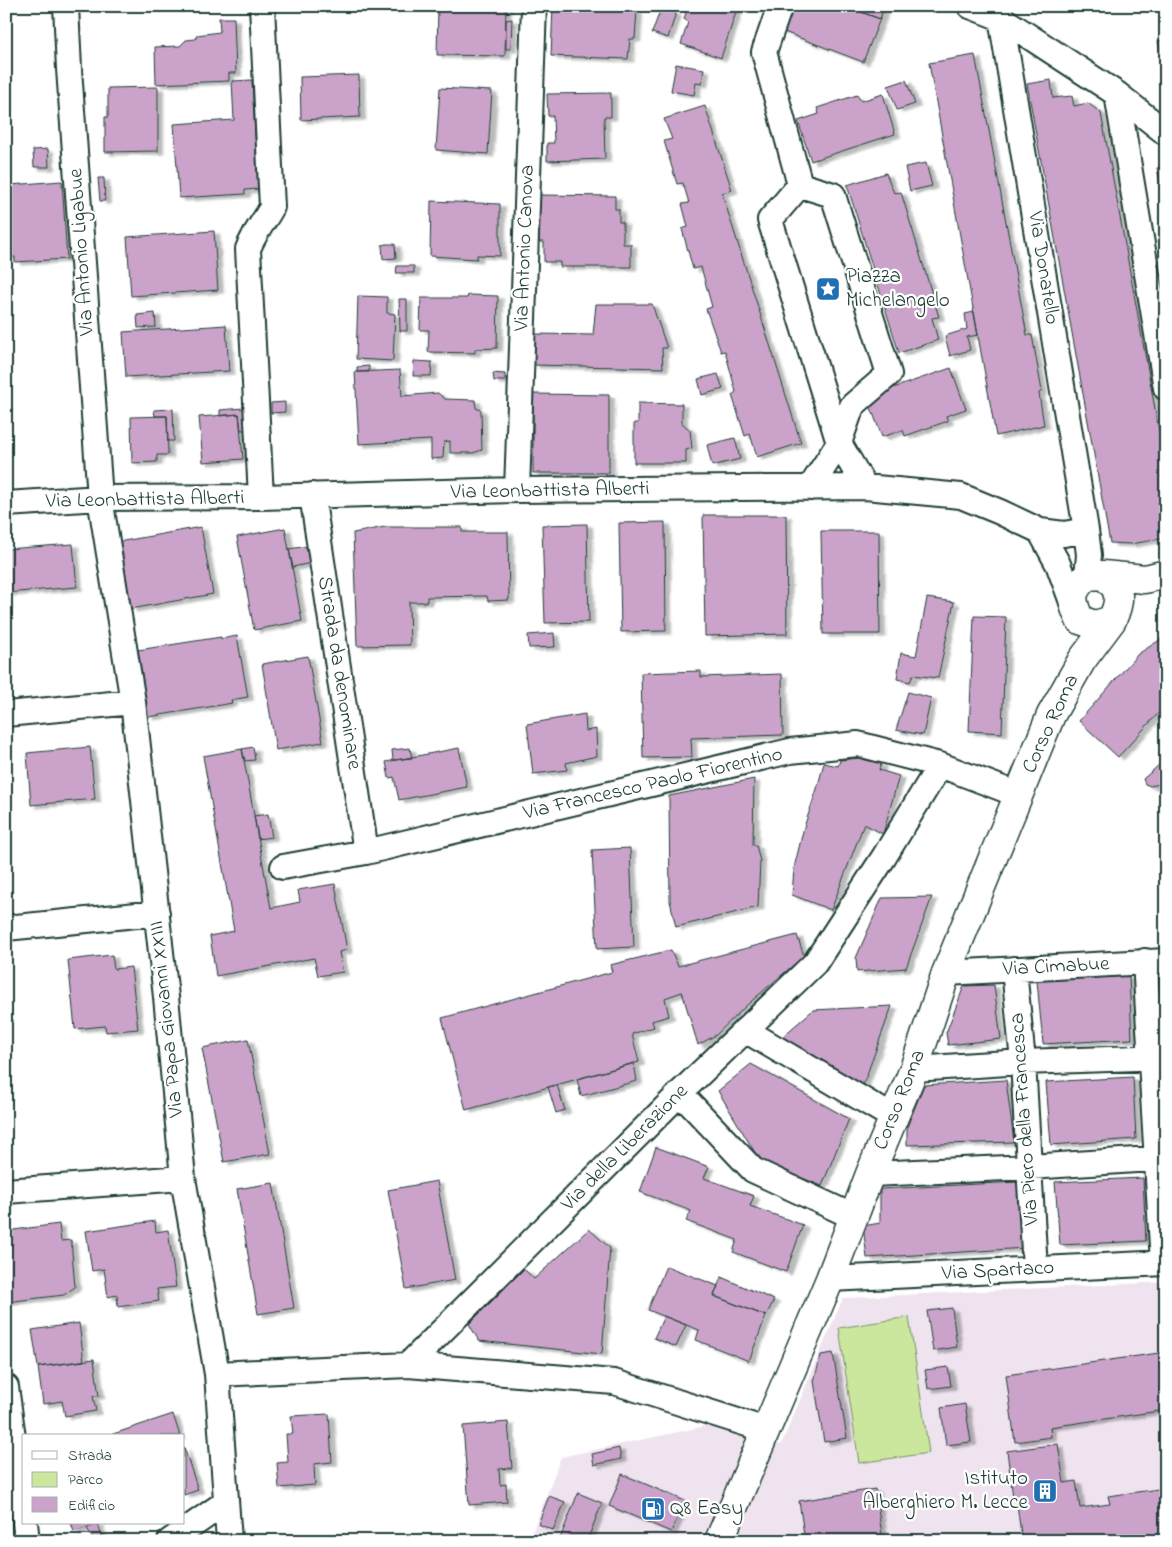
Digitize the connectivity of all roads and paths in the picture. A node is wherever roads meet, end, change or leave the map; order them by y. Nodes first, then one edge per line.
1 (66, 6) edge
2 (262, 6) edge
3 (534, 6) edge
4 (780, 6) edge
5 (970, 6) edge
6 (1000, 12) edge
7 (1117, 94) junction
8 (1166, 134) edge
9 (800, 185) junction
10 (1166, 388) edge
11 (839, 443) junction
12 (810, 488) junction
13 (865, 488) junction
14 (517, 490) junction
15 (312, 494) junction
16 (261, 497) junction
17 (100, 498) junction
18 (6, 504) edge
19 (1086, 530) junction
20 (1040, 531) junction
21 (1166, 574) edge
22 (1085, 592) junction
23 (1112, 620) junction
24 (1082, 660) junction
25 (133, 702) junction
26 (6, 714) edge
27 (940, 765) junction
28 (1019, 795) junction
29 (366, 852) junction
30 (283, 867) dead end
31 (157, 913) junction
32 (6, 928) edge
33 (1155, 961) edge
34 (1014, 969) junction
35 (946, 974) junction
36 (745, 1030) junction
37 (1158, 1058) edge
38 (1023, 1062) junction
39 (914, 1069) junction
40 (680, 1092) junction
41 (894, 1118) junction
42 (1161, 1158) edge
43 (1030, 1167) junction
44 (870, 1174) junction
45 (183, 1178) junction
46 (6, 1191) edge
47 (854, 1217) junction
48 (1164, 1263) edge
49 (1035, 1269) junction
50 (830, 1279) junction
51 (408, 1365) junction
52 (217, 1374) junction
53 (6, 1387) edge
54 (766, 1430) junction
55 (22, 1502) edge
56 (226, 1502) junction
57 (25, 1524) edge
58 (27, 1541) edge
59 (170, 1541) edge
60 (229, 1541) edge
61 (719, 1541) edge

1 - 17 street, Via Antonio Ligabue
2 - 16 street
3 - 14 street, Via Antonio Canova
4 - 9 street
5 - 6 street
6 - 7 street
6 - 19 street, Via Donatello
7 - 8 street
7 - 10 street
9 - 11 street
9 - 11 street
11 - 12 street
11 - 13 street
12 - 13 street, Via Leonbattista Alberti
12 - 14 street, Via Leonbattista Alberti
13 - 20 street, Via Leonbattista Alberti
14 - 15 street, Via Leonbattista Alberti
15 - 16 street, Via Leonbattista Alberti
15 - 29 street, Strada da denominare
16 - 17 street, Via Leonbattista Alberti
17 - 18 street, Via Leonbattista Alberti
17 - 25 street, Via Papa Giovanni XXIII
19 - 20 street, Via Leonbattista Alberti
19 - 22 street
20 - 22 street
21 - 22 main road
22 - 23 main road
22 - 23 main road
22 - 24 main road, Corso Roma
23 - 24 main road, Corso Roma
24 - 28 main road, Corso Roma
25 - 26 street
25 - 31 street, Via Papa Giovanni XXIII
27 - 28 street, Via Francesco Paolo Fiorentino
27 - 29 street, Via Francesco Paolo Fiorentino
27 - 36 street, Via della Liberazione
28 - 35 main road, Corso Roma
29 - 30 street, Via Francesco Paolo Fiorentino
31 - 32 street
31 - 45 street, Via Papa Giovanni XXIII
33 - 34 street, Via Cimabue
33 - 37 street
34 - 35 street, Via Cimabue
34 - 38 street, Via Piero della Francesca
35 - 39 main road, Corso Roma
36 - 40 street, Via della Liberazione
36 - 41 street
37 - 38 street
37 - 42 street
38 - 39 street
38 - 43 street, Via Piero della Francesca
39 - 41 main road, Corso Roma
40 - 47 street
40 - 51 street, Via della Liberazione
41 - 44 main road, Corso Roma
42 - 43 street
42 - 48 street
43 - 44 street
43 - 49 street, Via Piero della Francesca
44 - 47 main road, Corso Roma
45 - 46 street
45 - 52 street, Via Papa Giovanni XXIII
47 - 50 main road, Corso Roma
48 - 49 street, Via Spartaco
49 - 50 street, Via Spartaco
50 - 54 main road, Corso Roma
51 - 52 street
51 - 54 street
52 - 56 street, Via Papa Giovanni XXIII
53 - 55 street
54 - 61 main road, Corso Roma
56 - 59 street
56 - 60 street, Via Papa Giovanni XXIII
57 - 58 street

